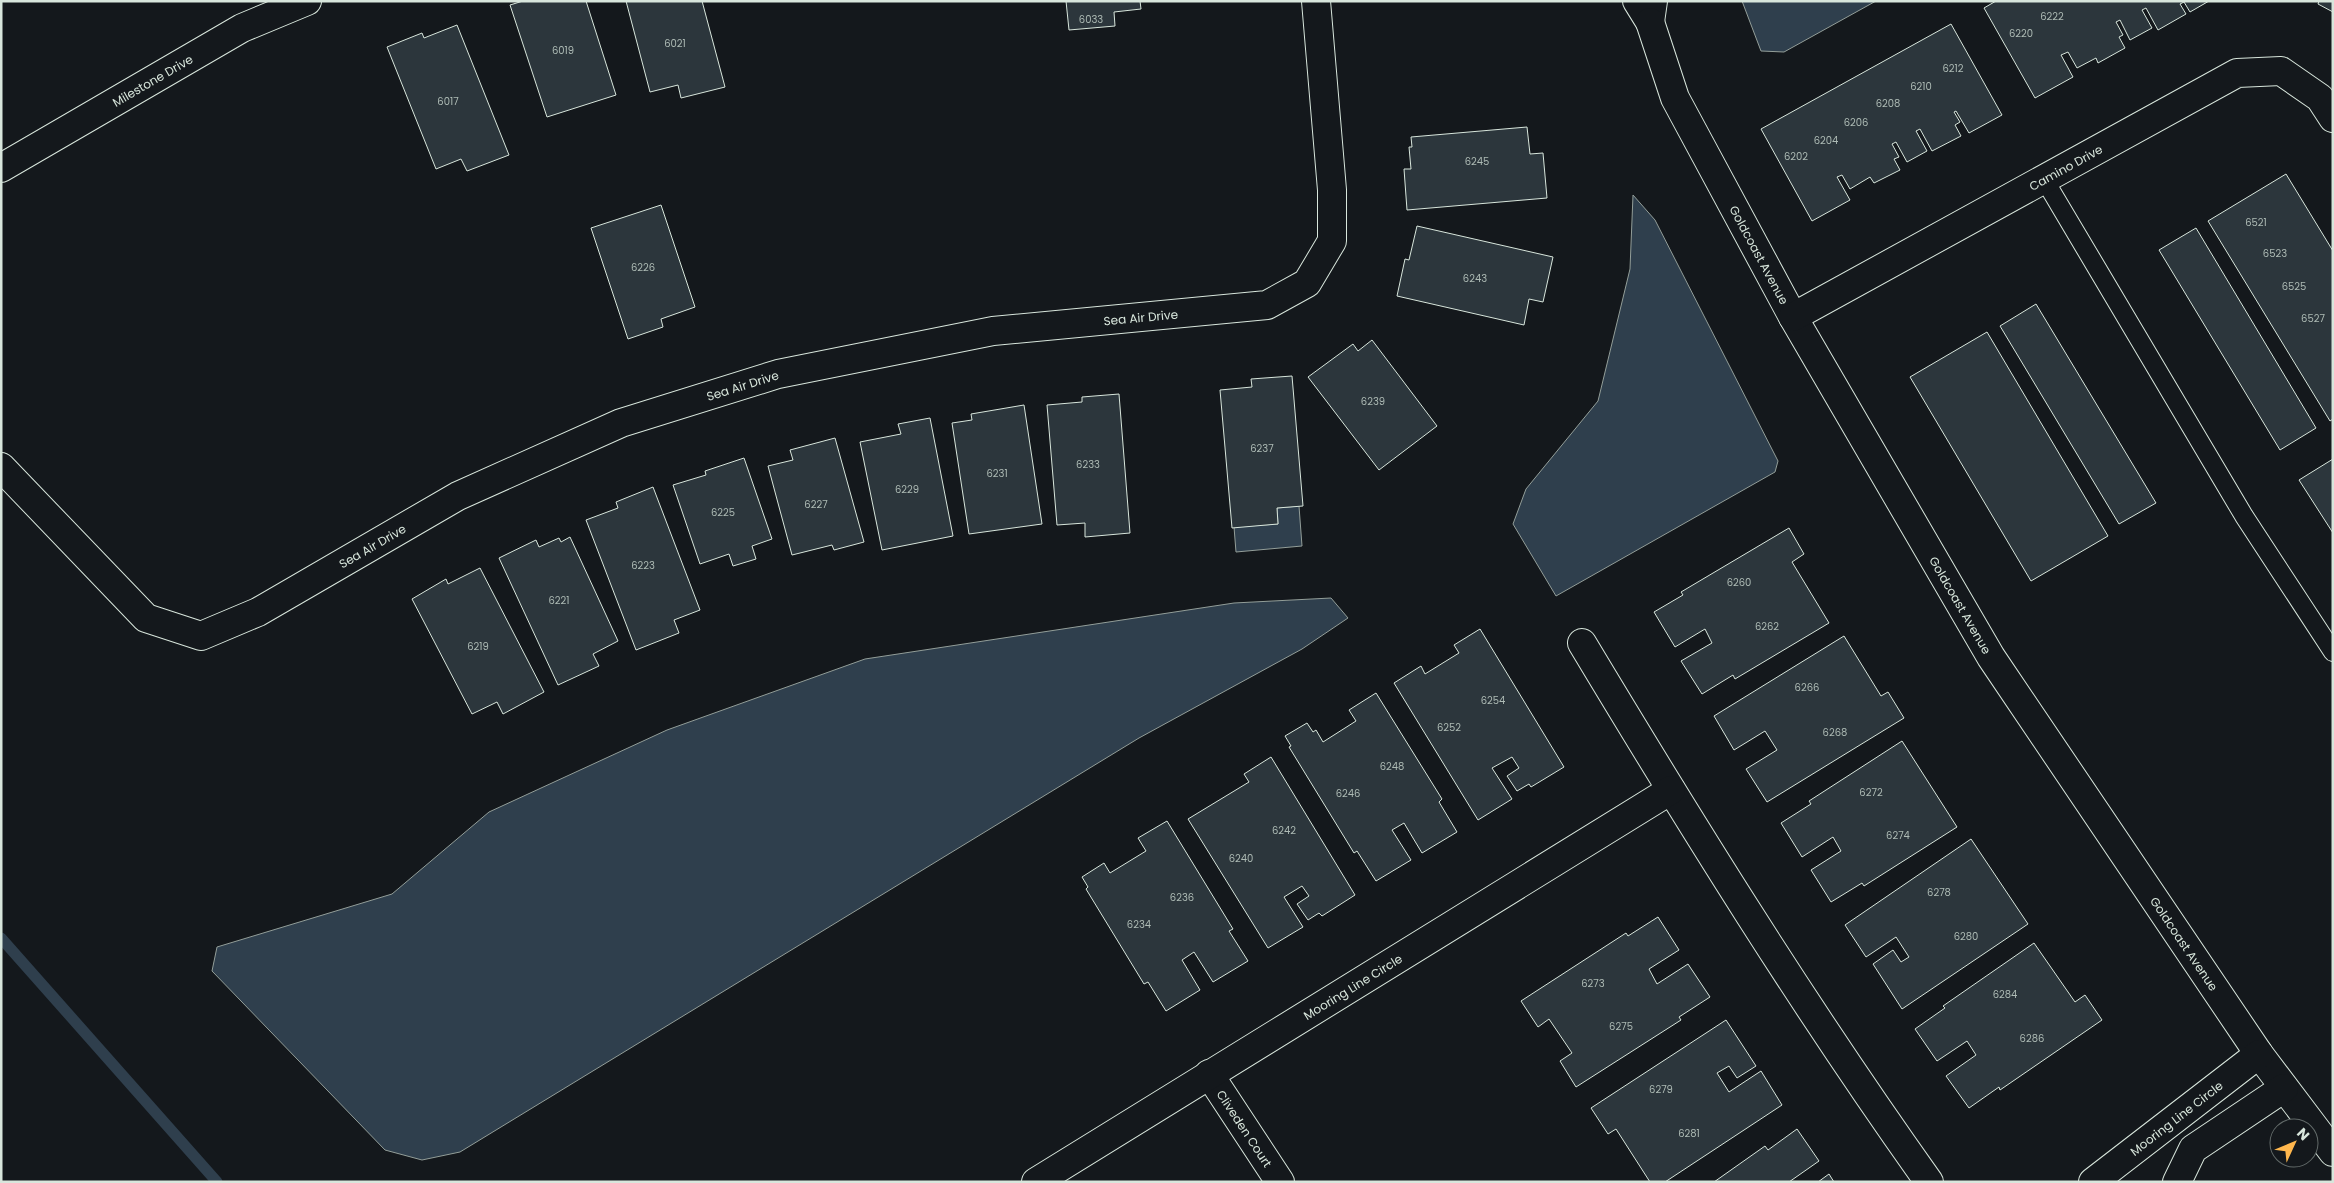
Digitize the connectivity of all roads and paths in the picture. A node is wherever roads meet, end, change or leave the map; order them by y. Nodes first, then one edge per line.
1 (307, 1) edge
2 (1316, 1) edge
3 (1646, 8) edge
4 (2333, 118) edge
5 (1, 168) edge
6 (2044, 179) junction
7 (1794, 317) junction
8 (1, 467) edge
9 (1582, 643) dead end
10 (2333, 652) edge
11 (1671, 790) junction
12 (2259, 1054) junction
13 (1209, 1074) junction
14 (2284, 1088) junction
15 (2333, 1152) edge
16 (1036, 1182) edge
17 (1280, 1182) edge
18 (1929, 1182) edge
19 (2093, 1182) edge
20 (2177, 1182) edge

1 - 5 street, Milestone Drive
2 - 8 street, Sea Air Drive
3 - 7 street, Goldcoast Avenue
4 - 6 street, Camino Drive
6 - 7 street, Camino Drive
6 - 10 lane
7 - 12 street, Goldcoast Avenue
9 - 11 street
11 - 13 street, Mooring Line Circle
11 - 18 street
12 - 14 street, Goldcoast Avenue
12 - 19 street, Mooring Line Circle
13 - 16 street, Mooring Line Circle
13 - 17 street, Cliveden Court
14 - 15 street, Goldcoast Avenue
14 - 20 street

